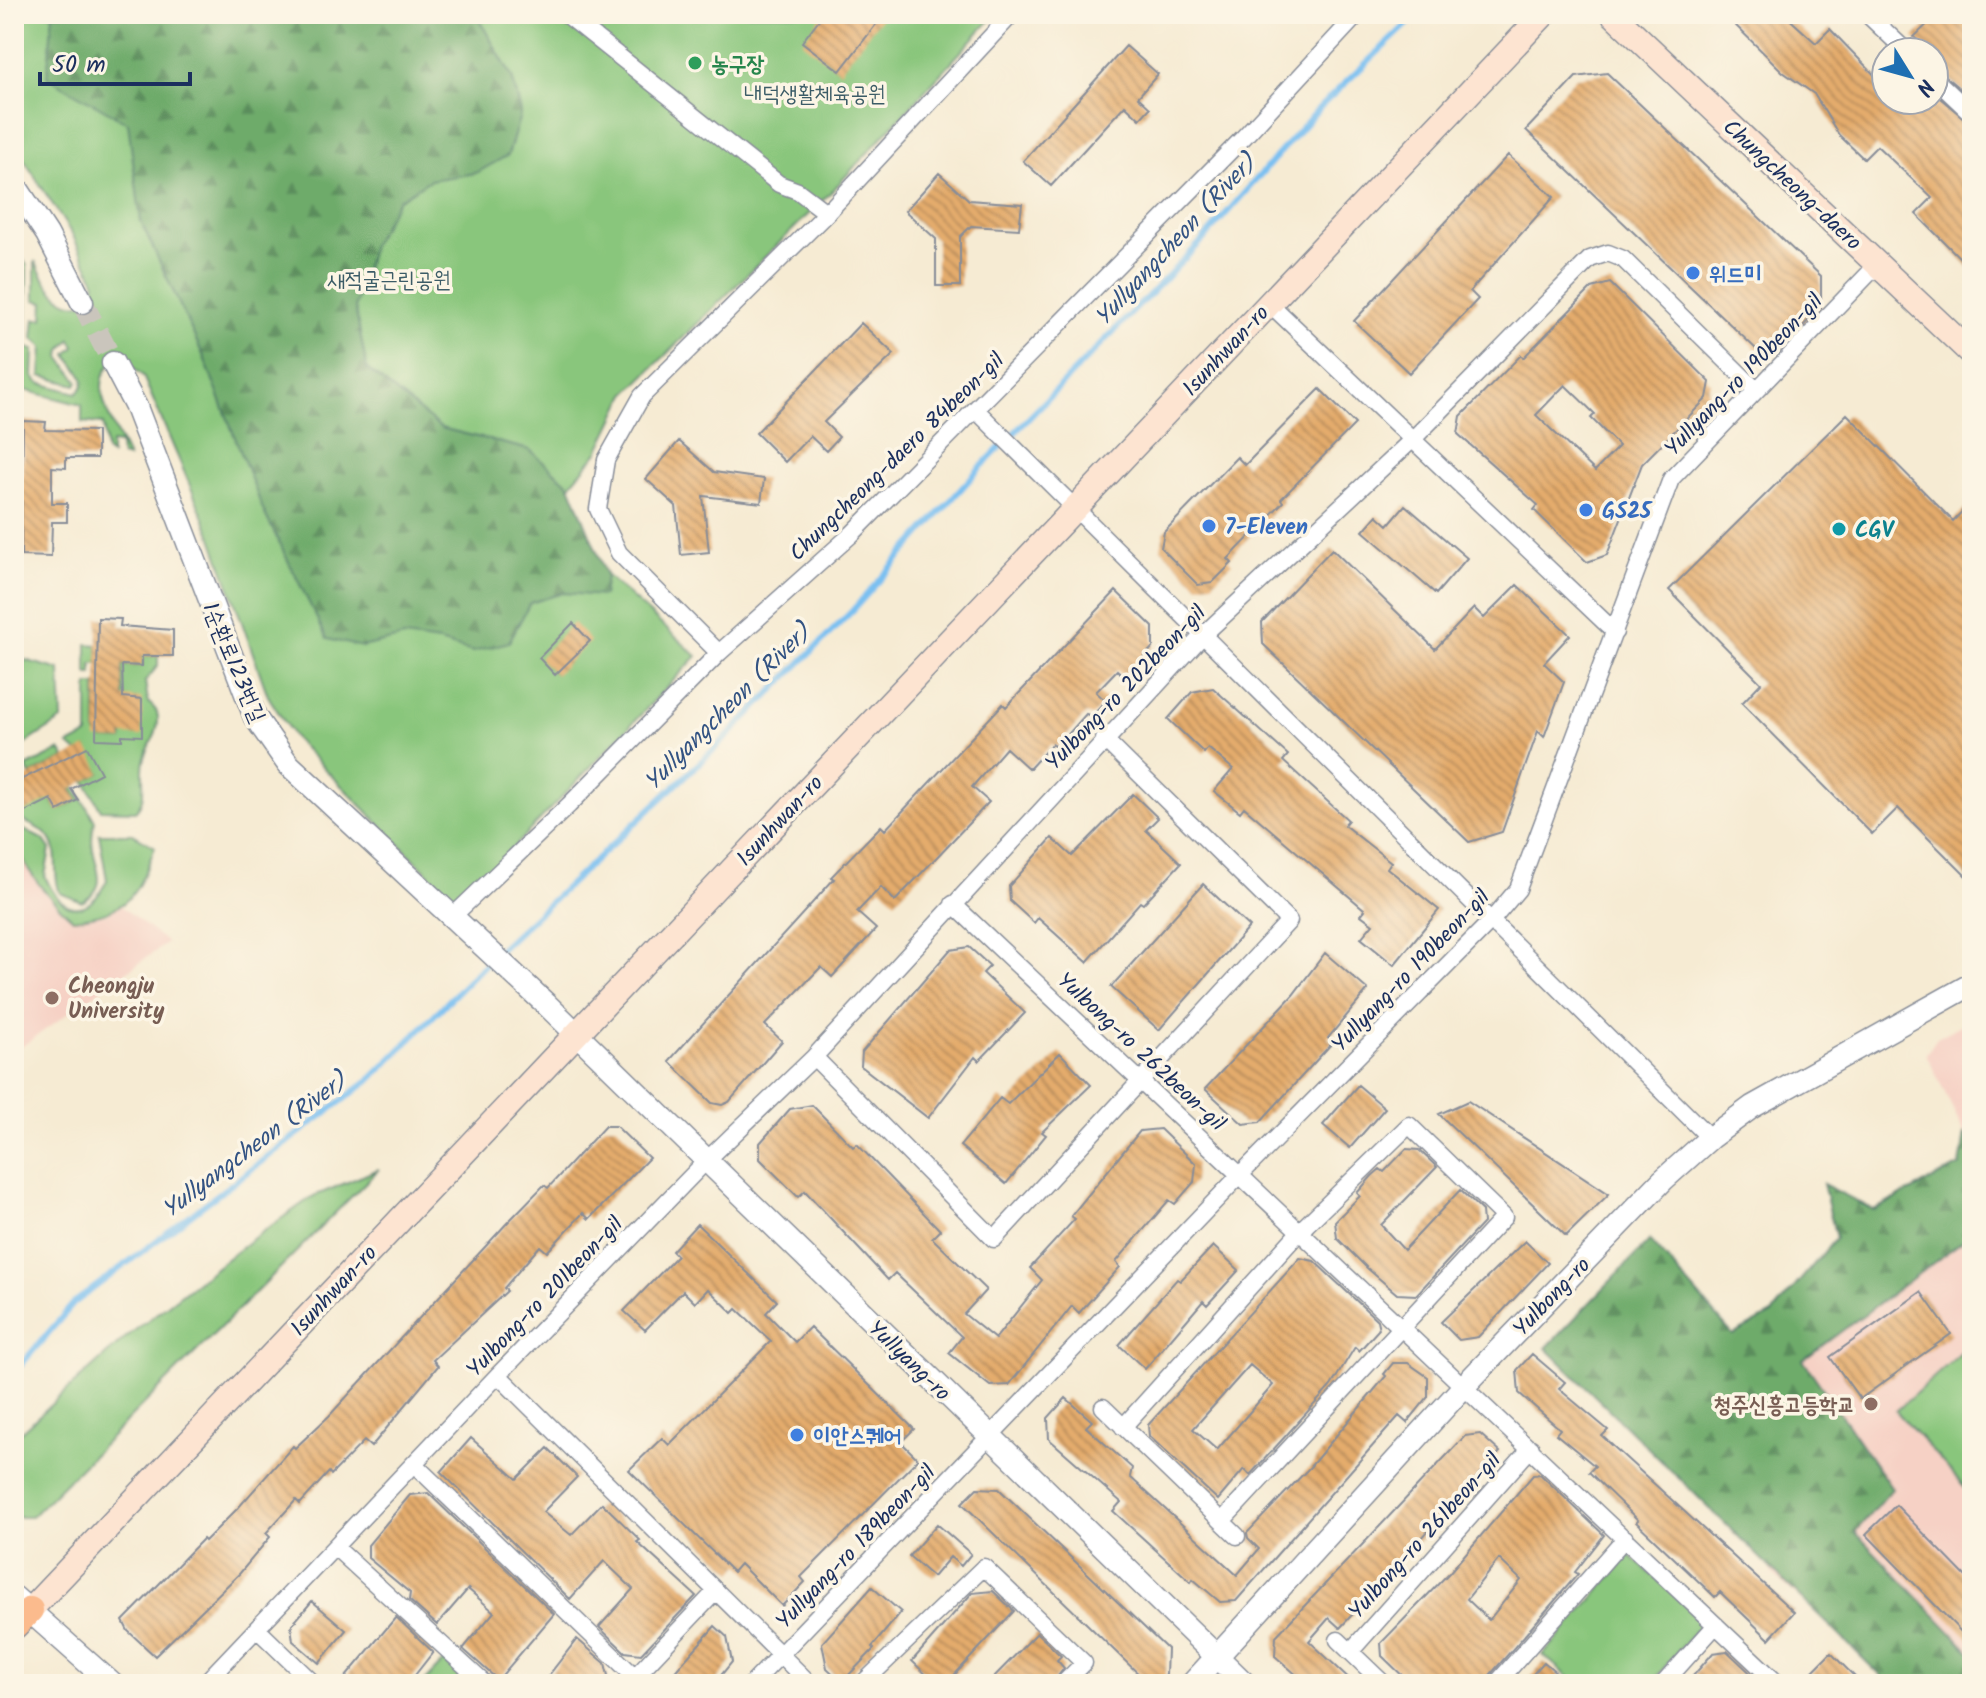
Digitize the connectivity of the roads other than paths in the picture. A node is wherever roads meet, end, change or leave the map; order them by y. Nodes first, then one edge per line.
1 (566, 14) edge
2 (1012, 14) edge
3 (1358, 14) edge
4 (1544, 14) edge
5 (1613, 14) edge
6 (1867, 14) edge
7 (1890, 36) edge
8 (1950, 93) edge
9 (1972, 114) edge
10 (14, 184) edge
11 (827, 213) junction
12 (1878, 264) junction
13 (82, 302) tunnel mouth
14 (1269, 303) junction
15 (1972, 354) edge
16 (113, 363) tunnel mouth
17 (1756, 390) junction
18 (976, 410) junction
19 (1413, 439) junction
20 (1074, 509) junction
21 (1615, 632) junction
22 (1202, 636) junction
23 (719, 653) junction
24 (1104, 739) junction
25 (953, 904) junction
26 (452, 917) junction
27 (1491, 921) junction
28 (1972, 984) edge
29 (546, 1004) joint
30 (575, 1035) junction
31 (814, 1057) junction
32 (1141, 1080) junction
33 (1710, 1138) junction
34 (707, 1160) junction
35 (1241, 1174) junction
36 (1301, 1230) junction
37 (1401, 1325) junction
38 (498, 1375) junction
39 (1465, 1385) junction
40 (1103, 1407) dead end
41 (1123, 1427) junction
42 (990, 1438) junction
43 (1531, 1448) junction
44 (414, 1464) junction
45 (1222, 1521) junction
46 (1237, 1536) dead end
47 (1625, 1538) junction
48 (335, 1547) junction
49 (716, 1591) junction
50 (19, 1611) edge
51 (1716, 1625) junction
52 (257, 1629) junction
53 (780, 1655) junction
54 (1216, 1656) junction
55 (632, 1680) edge
56 (112, 1684) edge
57 (204, 1684) edge
58 (314, 1684) edge
59 (485, 1684) edge
60 (752, 1684) edge
61 (810, 1684) edge
62 (862, 1684) edge
63 (1063, 1684) edge
64 (1192, 1684) edge
65 (1245, 1684) edge
66 (1384, 1684) edge
67 (1496, 1684) edge
68 (1663, 1684) edge
69 (1778, 1684) edge

1 - 11 street
2 - 11 street
3 - 18 street, Chungcheong-daero 84beon-gil
4 - 14 main road, 1sunhwan-ro
5 - 12 main road, Chungcheong-daero
6 - 7 street
8 - 9 street
10 - 13 street
11 - 23 street
12 - 15 main road, Chungcheong-daero
12 - 17 street, Yullyang-ro 190beon-gil
14 - 19 street
14 - 20 main road, 1sunhwan-ro
16 - 26 street, 1순환로123번길
17 - 19 street, Yulbong-ro 202beon-gil
17 - 21 street, Yullyang-ro 190beon-gil
18 - 20 street
18 - 23 street, Chungcheong-daero 84beon-gil
19 - 21 street
19 - 22 street, Yulbong-ro 202beon-gil
20 - 22 street
20 - 30 main road, 1sunhwan-ro
21 - 27 street, Yullyang-ro 190beon-gil
22 - 24 street, Yulbong-ro 202beon-gil
22 - 27 street
23 - 26 street, Chungcheong-daero 84beon-gil
24 - 25 street, Yulbong-ro 202beon-gil
24 - 32 street
25 - 31 street, Yulbong-ro 202beon-gil
25 - 32 street, Yulbong-ro 262beon-gil
26 - 29 street, 1순환로123번길
27 - 33 street
27 - 35 street, Yullyang-ro 190beon-gil
28 - 33 street, Yulbong-ro
29 - 30 street, Yullyang-ro
30 - 34 street, Yullyang-ro
30 - 50 main road, 1sunhwan-ro
31 - 32 street
31 - 34 street, Yulbong-ro 202beon-gil
32 - 35 street, Yulbong-ro 262beon-gil
33 - 39 street, Yulbong-ro
34 - 38 street, Yulbong-ro 201beon-gil
34 - 42 street, Yullyang-ro
35 - 36 street, Yulbong-ro 262beon-gil
35 - 42 street, Yullyang-ro 190beon-gil
36 - 37 street, Yulbong-ro 262beon-gil
36 - 37 street
36 - 41 street
37 - 39 street, Yulbong-ro 262beon-gil
37 - 45 street
38 - 44 street, Yulbong-ro 201beon-gil
38 - 49 street
39 - 43 street, Yulbong-ro 261beon-gil
39 - 54 street, Yulbong-ro
40 - 41 street
41 - 45 street
42 - 53 street, Yullyang-ro 189beon-gil
42 - 54 street, Yullyang-ro
43 - 47 street, Yulbong-ro 261beon-gil
43 - 66 street, Yulbong-ro 261beon-gil
44 - 48 street, Yulbong-ro 201beon-gil
44 - 55 street
45 - 46 street
47 - 51 street, Yulbong-ro 261beon-gil
47 - 67 street
48 - 52 street, Yulbong-ro 201beon-gil
48 - 59 street
49 - 53 street
49 - 55 street
50 - 56 street
51 - 68 street
51 - 69 street, Yulbong-ro 261beon-gil
52 - 57 street, Yulbong-ro 201beon-gil
52 - 58 street
53 - 60 street, Yullyang-ro 189beon-gil
53 - 61 street
54 - 64 street, Yulbong-ro
54 - 65 street, Yullyang-ro
62 - 63 street

